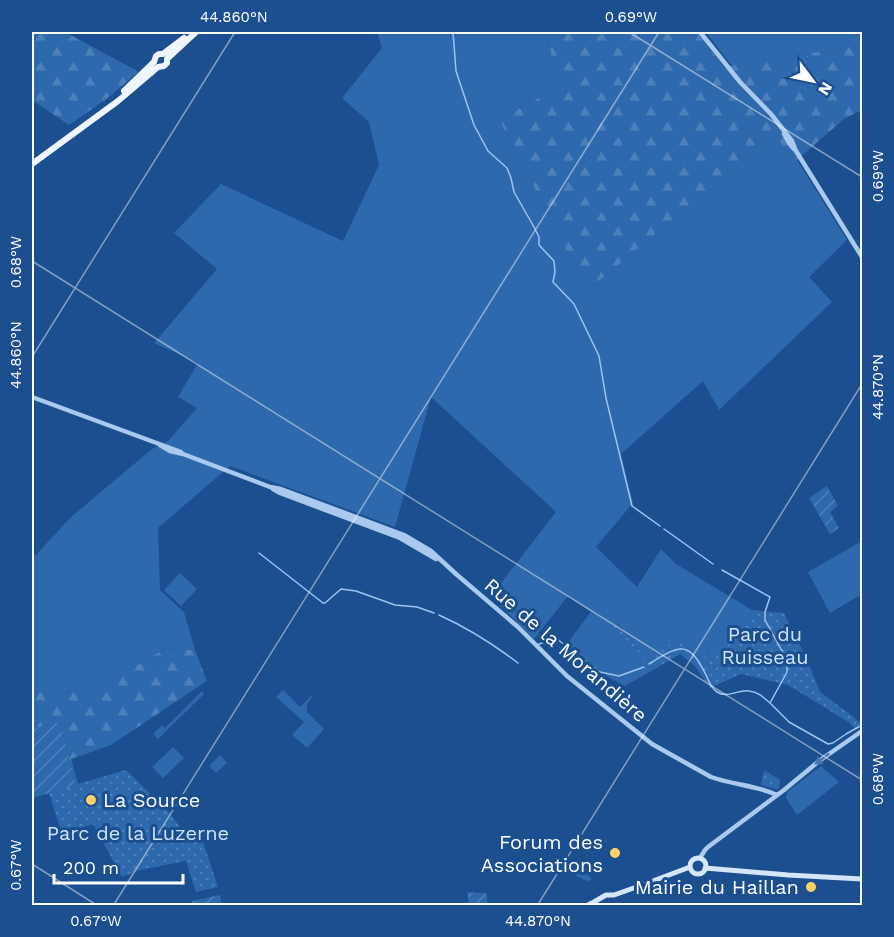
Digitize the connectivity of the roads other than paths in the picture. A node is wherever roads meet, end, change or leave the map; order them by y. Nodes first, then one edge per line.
1 (191, 32) edge
2 (196, 32) edge
3 (700, 32) edge
4 (165, 57) junction
5 (156, 64) junction
6 (32, 164) edge
7 (862, 257) edge
8 (32, 397) edge
9 (862, 731) edge
10 (777, 795) junction
11 (700, 858) junction
12 (690, 867) junction
13 (705, 868) junction
14 (862, 879) edge
15 (586, 906) edge

1 - 4 main road
2 - 4 main road
3 - 7 street
4 - 5 main road
4 - 5 main road
5 - 6 main road
8 - 10 street, Rue de la Morandière
9 -> 10 street
10 - 11 street
11 - 12 main road
11 - 13 main road
12 - 13 main road
12 - 15 main road
13 - 14 main road

